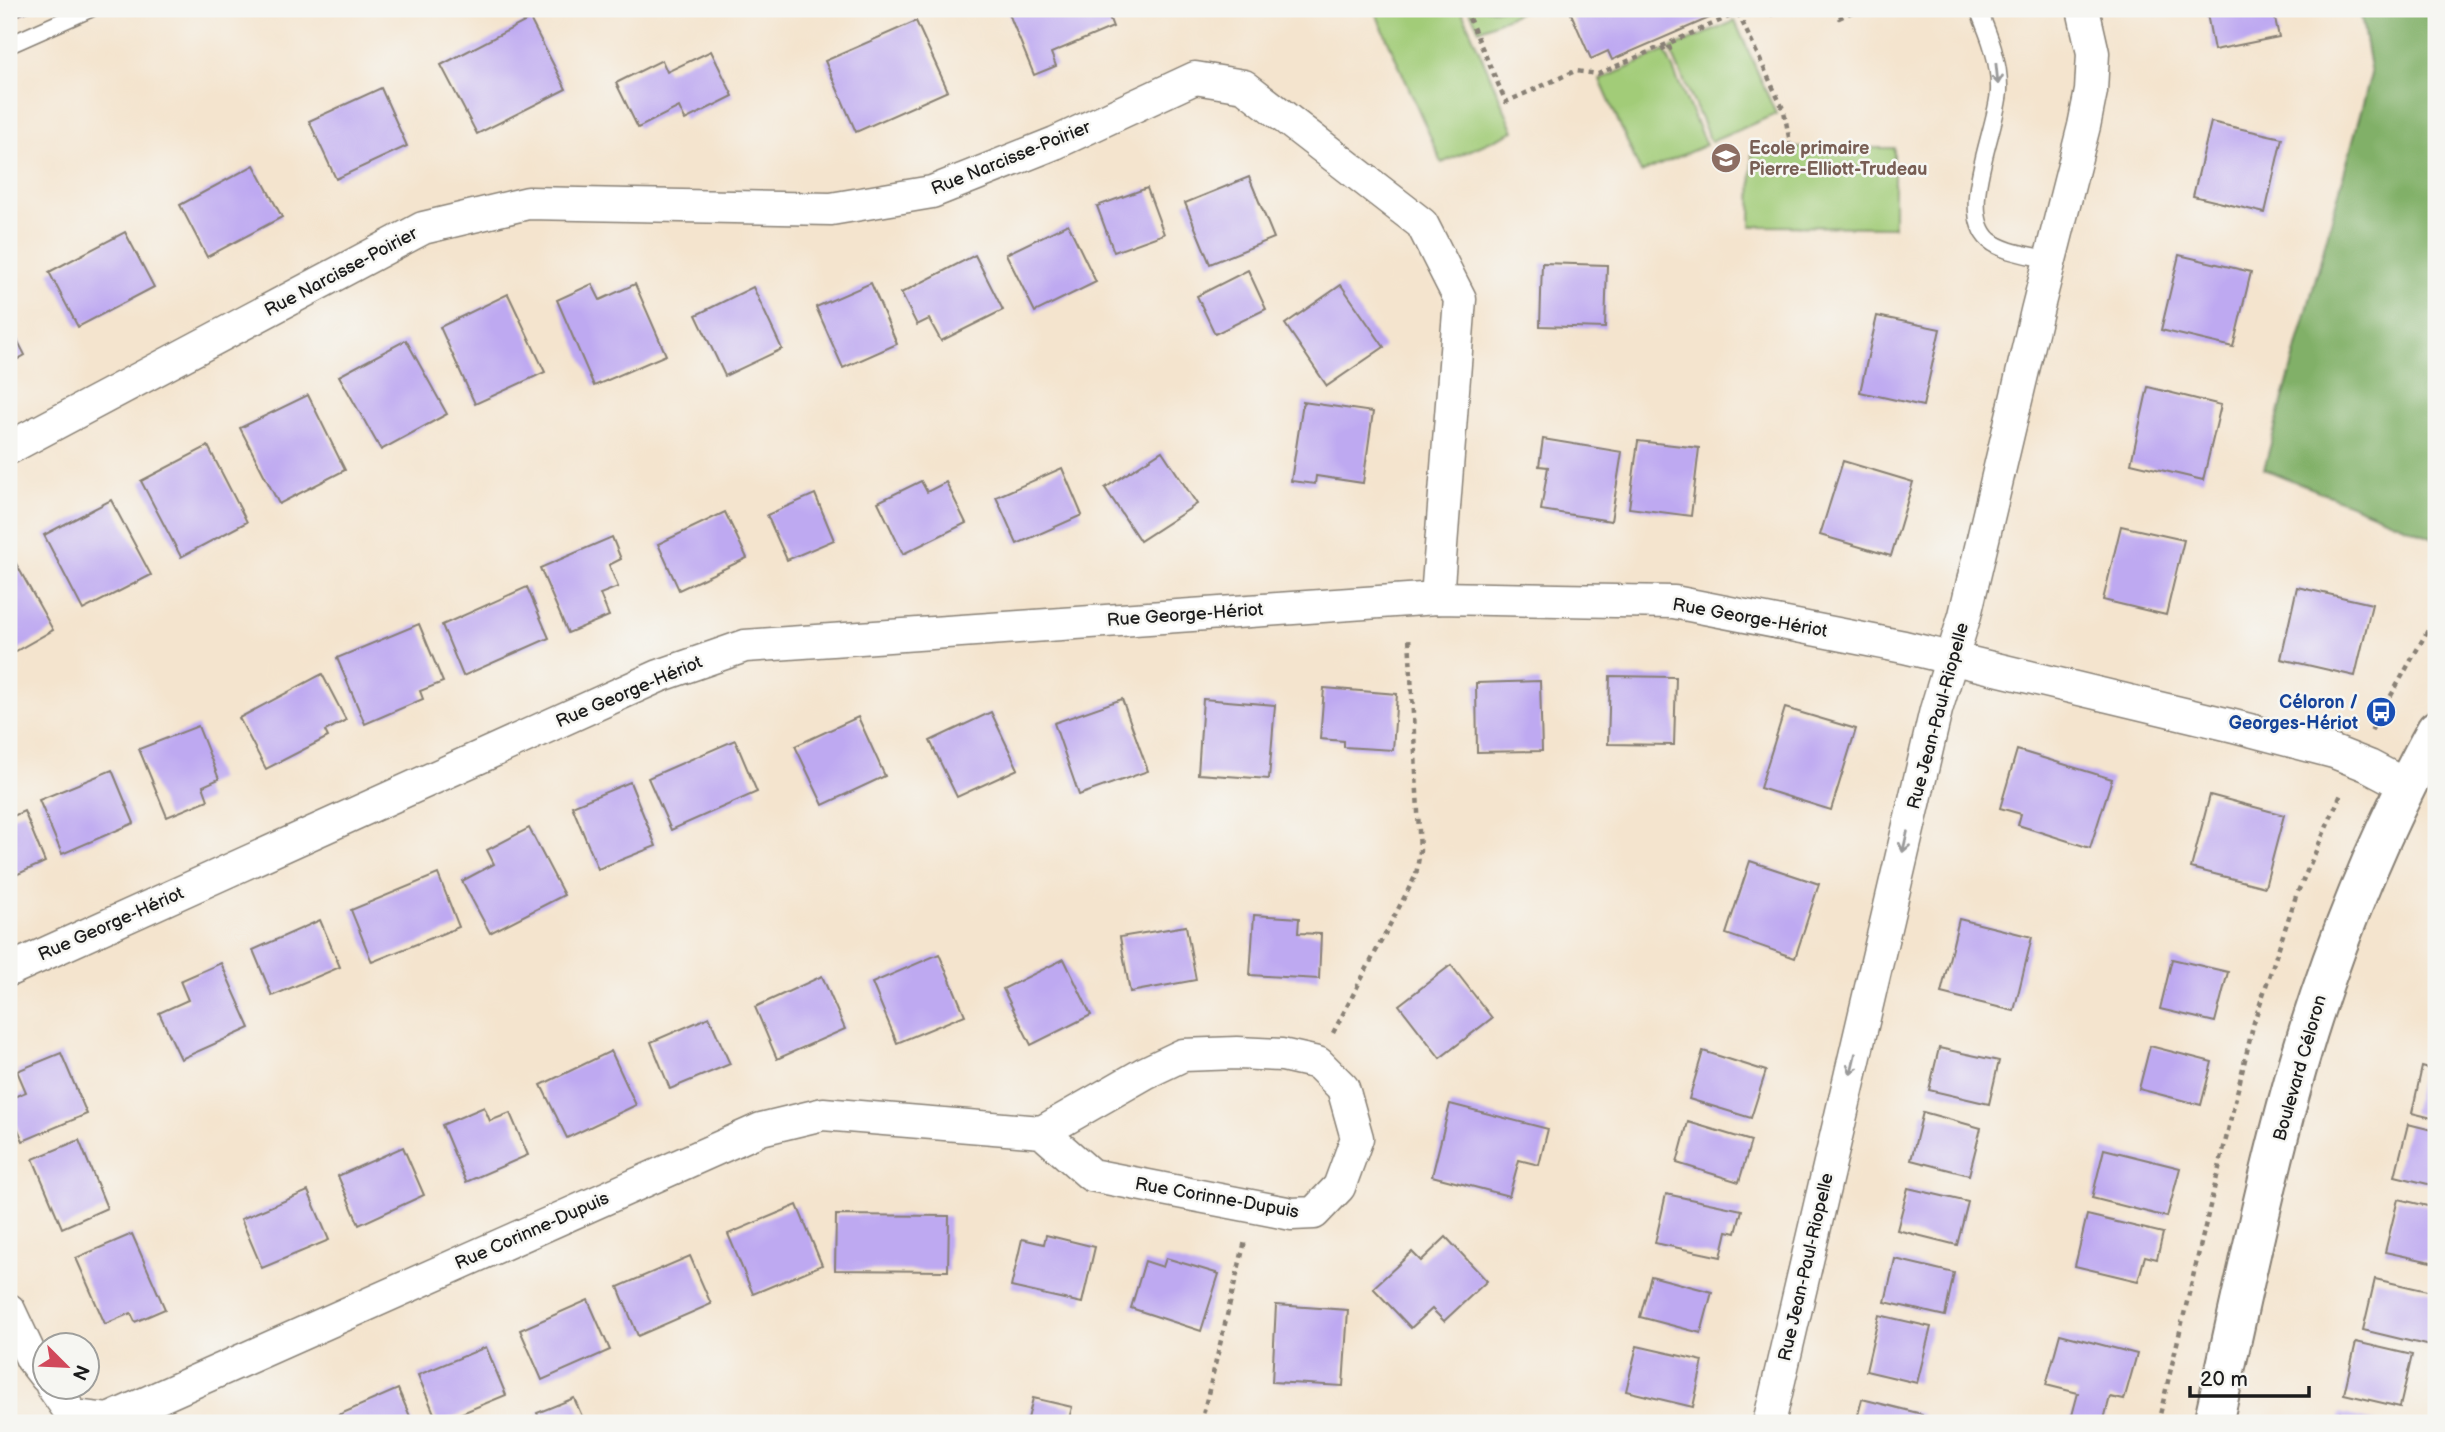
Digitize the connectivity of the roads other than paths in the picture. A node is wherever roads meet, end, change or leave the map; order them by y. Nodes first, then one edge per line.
1 (90, 9) edge
2 (1978, 9) edge
3 (2083, 9) edge
4 (9, 45) edge
5 (2050, 260) junction
6 (9, 448) edge
7 (1437, 598) junction
8 (1953, 658) junction
9 (2436, 730) edge
10 (2407, 786) junction
11 (9, 970) edge
12 (1042, 1132) junction
13 (9, 1310) edge
14 (32, 1359) edge
15 (61, 1400) edge
16 (1769, 1423) edge
17 (2213, 1423) edge

1 - 4 lane
2 -> 5 lane
3 - 5 street, Rue Jean-Paul-Riopelle
5 - 8 street, Rue Jean-Paul-Riopelle
6 - 7 street, Rue Narcisse-Poirier
7 - 8 street, Rue George-Hériot
7 - 11 street, Rue George-Hériot
8 - 10 street, Rue George-Hériot
8 -> 16 street, Rue Jean-Paul-Riopelle
9 - 10 street, Boulevard Céloron
10 - 17 street, Boulevard Céloron
12 - 12 street, Rue Corinne-Dupuis
12 - 15 street, Rue Corinne-Dupuis
13 - 14 street

